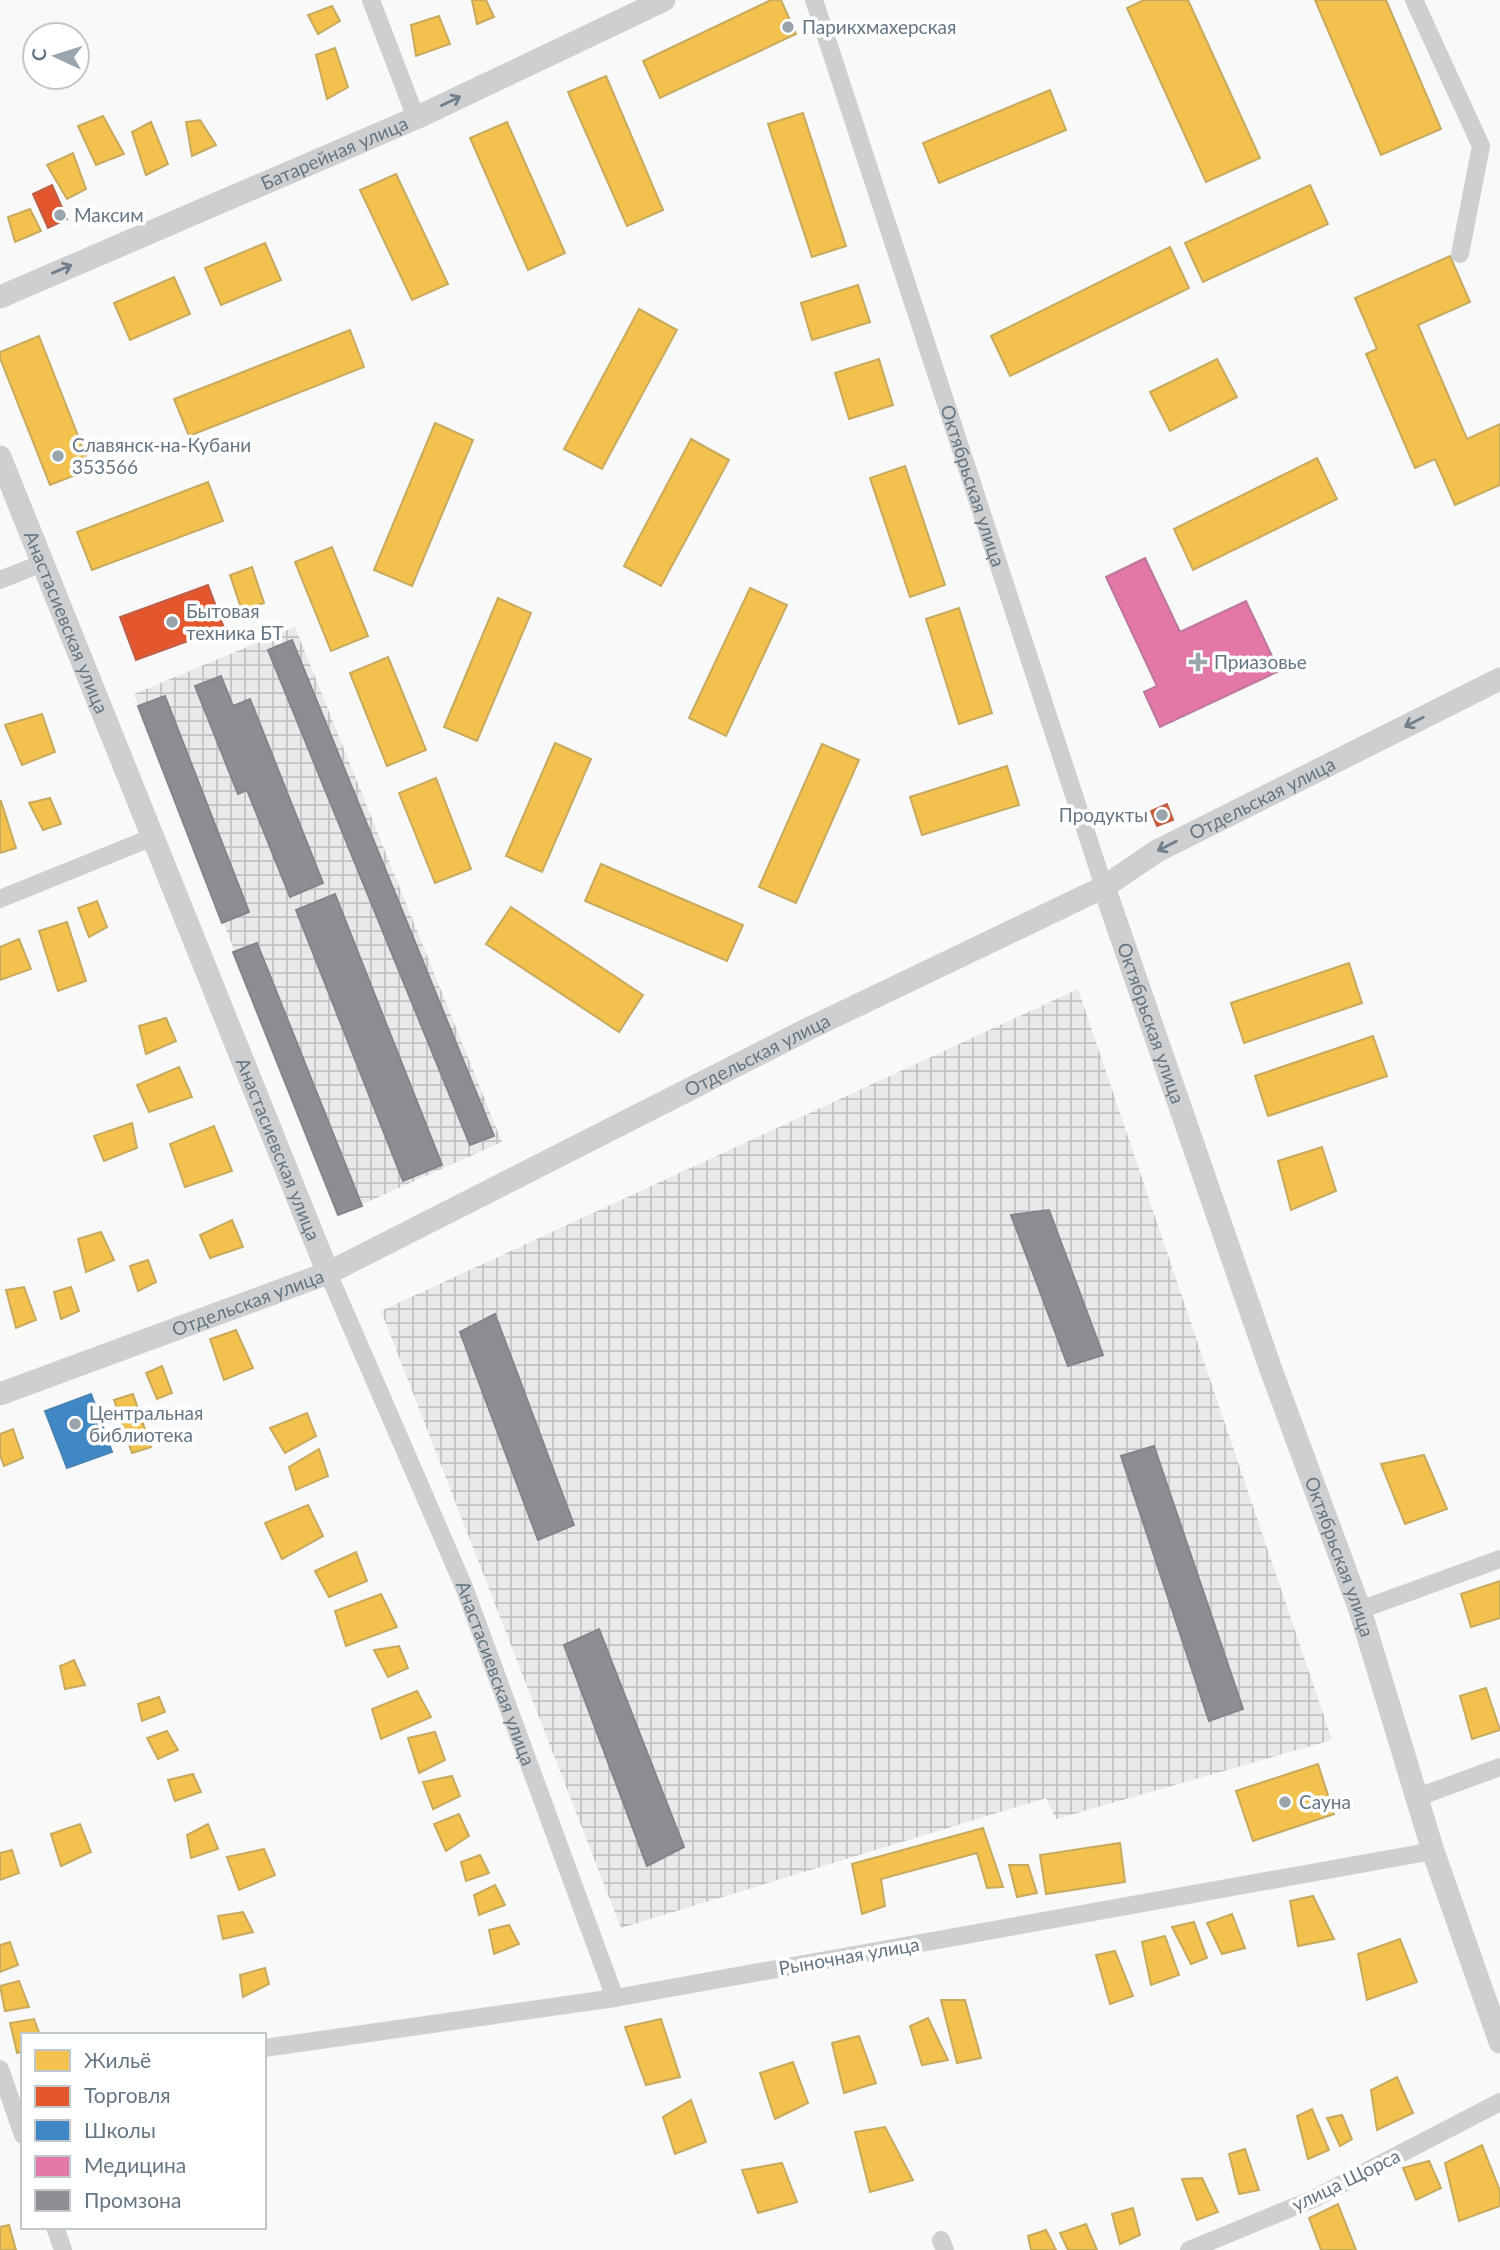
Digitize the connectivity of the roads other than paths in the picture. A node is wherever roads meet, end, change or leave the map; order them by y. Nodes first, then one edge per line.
1 (371, 0) edge
2 (664, 0) edge
3 (814, 0) edge
4 (1414, 0) edge
5 (416, 118) junction
6 (1460, 254) dead end
7 (0, 297) edge
8 (0, 457) edge
9 (43, 564) junction
10 (0, 580) edge
11 (1500, 679) edge
12 (153, 837) junction
13 (1104, 887) junction
14 (0, 900) edge
15 (328, 1273) junction
16 (0, 1394) edge
17 (1500, 1559) edge
18 (1360, 1610) junction
19 (1500, 1768) edge
20 (1418, 1797) junction
21 (1433, 1851) junction
22 (615, 1998) junction
23 (1500, 2042) edge
24 (266, 2048) edge
25 (0, 2068) edge
26 (10, 2091) edge
27 (1500, 2102) edge
28 (21, 2127) edge
29 (56, 2229) edge
30 (62, 2250) edge
31 (1189, 2250) edge

1 - 5 street
5 -> 2 street, Батарейная улица
3 - 13 street, Октябрьская улица
4 - 6 street
7 -> 5 street, Батарейная улица
8 - 9 street, Анастасиевская улица
9 - 10 street
9 - 12 street, Анастасиевская улица
11 -> 13 street, Отдельская улица
12 - 14 street
12 - 15 street, Анастасиевская улица
13 - 15 street, Отдельская улица
13 - 18 street, Октябрьская улица
15 - 16 street, Отдельская улица
15 - 22 street, Анастасиевская улица
17 - 18 street
18 - 20 street, Октябрьская улица
19 - 20 street
20 - 21 street, Октябрьская улица
21 - 22 street, Рыночная улица
21 - 23 street, Октябрьская улица
22 - 24 street, Рыночная улица
25 - 26 street
26 - 28 street
27 - 31 street, улица Щорса
29 - 30 street

